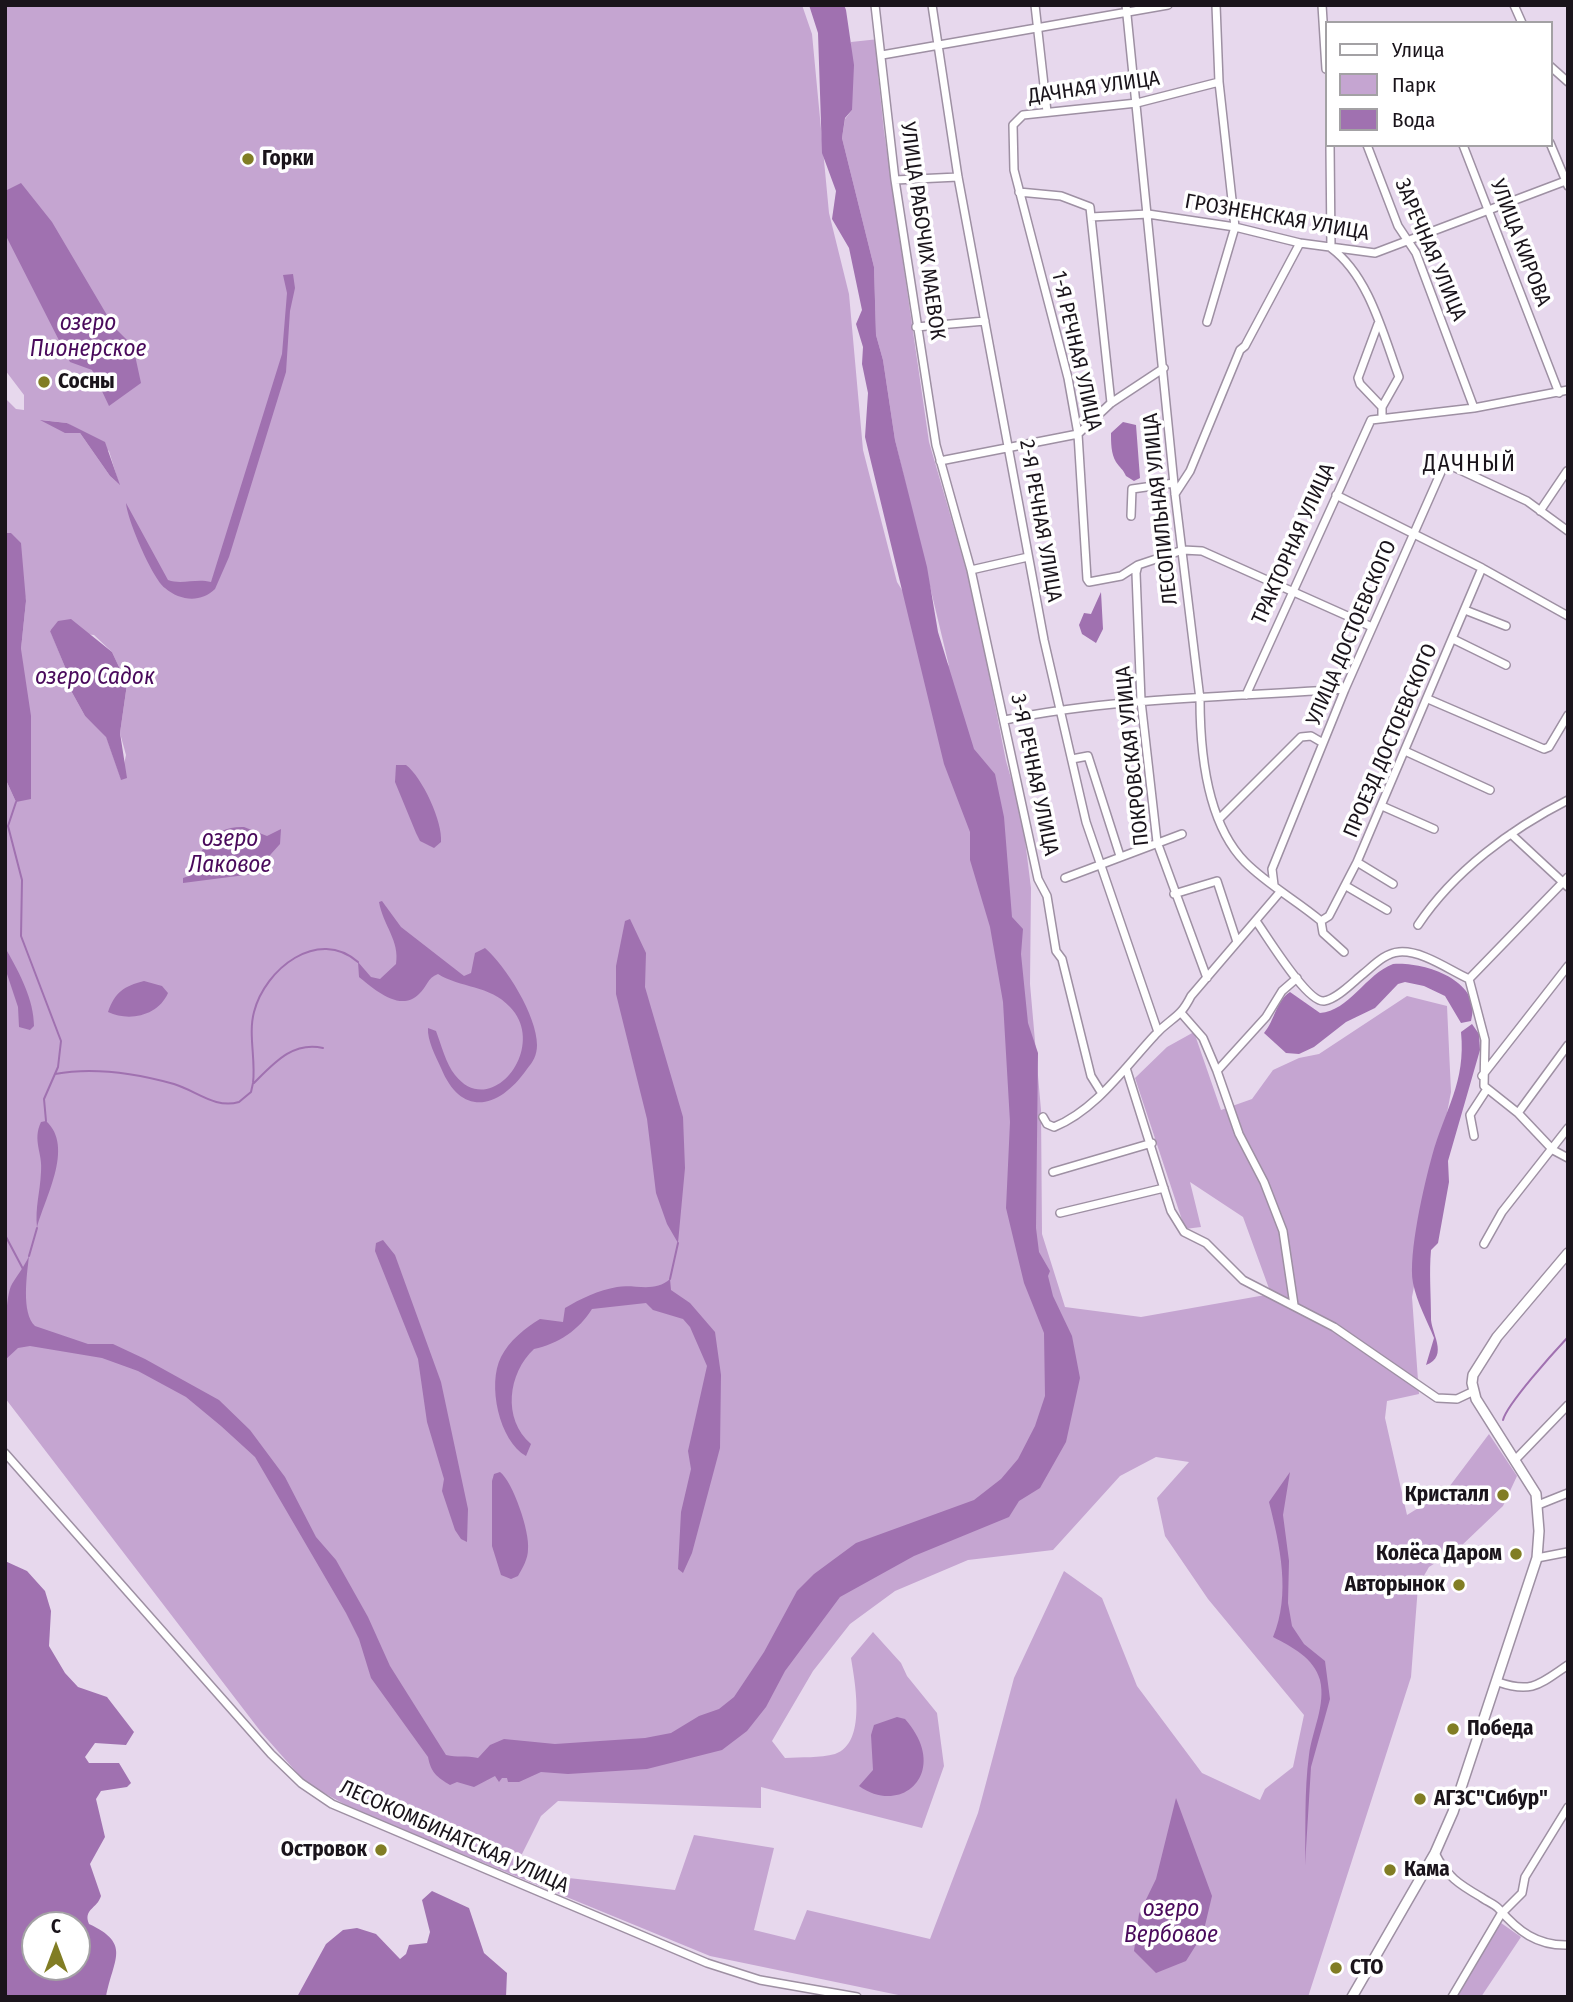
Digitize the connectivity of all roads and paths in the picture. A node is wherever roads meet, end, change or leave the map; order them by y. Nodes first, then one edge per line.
1 (875, 5) edge
2 (932, 5) edge
3 (1035, 5) edge
4 (1168, 5) edge
5 (1216, 5) edge
6 (1322, 5) edge
7 (1514, 5) edge
8 (1126, 10) edge
9 (1521, 21) edge
10 (1036, 29) junction
11 (1324, 37) edge
12 (938, 47) junction
13 (882, 55) junction
14 (1552, 68) edge
15 (1219, 82) junction
16 (1568, 82) edge
17 (1136, 103) junction
18 (1047, 112) junction
19 (1016, 119) joint
20 (1331, 147) edge
21 (1368, 147) edge
22 (1464, 147) edge
23 (1552, 147) edge
24 (958, 177) junction
25 (895, 180) junction
26 (1567, 182) edge
27 (1019, 192) junction
28 (1488, 212) junction
29 (1149, 214) junction
30 (1091, 217) junction
31 (1235, 227) junction
32 (1409, 241) junction
33 (1300, 243) junction
34 (1331, 248) junction
35 (985, 321) junction
36 (1206, 322) dead end
37 (1378, 323) junction
38 (916, 327) junction
39 (1164, 368) junction
40 (1568, 390) edge
41 (1559, 393) junction
42 (1111, 403) junction
43 (1382, 407) junction
44 (1474, 408) junction
45 (1382, 417) junction
46 (1079, 434) junction
47 (1009, 449) junction
48 (940, 461) junction
49 (1567, 471) edge
50 (1186, 476) junction
51 (1174, 482) junction
52 (1175, 494) junction
53 (1336, 495) junction
54 (1540, 511) junction
55 (1131, 516) dead end
56 (1568, 531) edge
57 (1412, 536) junction
58 (1183, 550) junction
59 (1028, 557) junction
60 (1138, 565) junction
61 (1482, 568) junction
62 (971, 570) junction
63 (1292, 590) junction
64 (1465, 610) junction
65 (1568, 616) edge
66 (1506, 626) dead end
67 (1372, 627) junction
68 (1453, 639) junction
69 (1506, 665) dead end
70 (1345, 689) junction
71 (1247, 695) junction
72 (1200, 699) junction
73 (1428, 699) junction
74 (1142, 701) junction
75 (1061, 708) junction
76 (1568, 715) edge
77 (1006, 720) junction
78 (1323, 743) junction
79 (1405, 751) junction
80 (1072, 759) junction
81 (1490, 790) dead end
82 (1568, 800) edge
83 (1382, 806) junction
84 (1220, 818) junction
85 (1434, 829) dead end
86 (1182, 834) dead end
87 (1511, 834) junction
88 (1157, 842) junction
89 (1120, 856) junction
90 (1357, 862) junction
91 (1102, 864) junction
92 (1065, 878) dead end
93 (1566, 883) edge
94 (1394, 884) dead end
95 (1346, 886) junction
96 (1277, 889) junction
97 (1174, 894) junction
98 (1387, 910) dead end
99 (1256, 921) junction
100 (1321, 921) junction
101 (1418, 925) dead end
102 (1237, 942) junction
103 (1344, 952) dead end
104 (1568, 965) edge
105 (1207, 978) junction
106 (1297, 978) junction
107 (1469, 979) junction
108 (1182, 1014) junction
109 (1158, 1032) junction
110 (1568, 1045) edge
111 (1126, 1068) junction
112 (1217, 1072) junction
113 (1482, 1076) junction
114 (1487, 1089) junction
115 (1101, 1093) junction
116 (1518, 1113) junction
117 (1043, 1116) dead end
118 (1568, 1128) edge
119 (1474, 1136) dead end
120 (1152, 1143) junction
121 (1553, 1150) junction
122 (1568, 1158) edge
123 (1054, 1172) dead end
124 (1164, 1188) junction
125 (1060, 1213) dead end
126 (1484, 1244) dead end
127 (1568, 1253) edge
128 (1294, 1305) junction
129 (1474, 1391) junction
130 (1568, 1405) edge
131 (5, 1453) edge
132 (1516, 1459) junction
133 (1568, 1493) edge
134 (1538, 1505) junction
135 (1568, 1552) edge
136 (1537, 1558) junction
137 (1568, 1665) edge
138 (1497, 1682) junction
139 (1568, 1807) edge
140 (1435, 1853) junction
141 (1501, 1914) junction
142 (1568, 1944) edge
143 (857, 1997) edge
144 (1352, 1997) edge
145 (1452, 1997) edge

1 - 13 street, УЛИЦА РАБОЧИХ МАЕВОК
2 - 12 street, 2-Я РЕЧНАЯ УЛИЦА
3 - 10 street
4 - 8 street
5 - 15 street
6 - 11 street
7 - 9 street
8 - 10 street
8 - 17 street, ЛЕСОПИЛЬНАЯ УЛИЦА
10 - 12 street
10 - 18 street
12 - 13 street
12 - 24 street, 2-Я РЕЧНАЯ УЛИЦА
13 - 25 street, УЛИЦА РАБОЧИХ МАЕВОК
14 - 16 street
15 - 17 street, ДАЧНАЯ УЛИЦА
15 - 31 street
17 - 18 street, ДАЧНАЯ УЛИЦА
17 - 29 street, ЛЕСОПИЛЬНАЯ УЛИЦА
18 - 19 street, ДАЧНАЯ УЛИЦА
19 - 27 street, 1-Я РЕЧНАЯ УЛИЦА
20 - 34 street
21 - 32 street, ЗАРЕЧНАЯ УЛИЦА
22 - 28 street, УЛИЦА КИРОВА
23 - 26 street
24 - 25 street
24 - 35 street, 2-Я РЕЧНАЯ УЛИЦА
25 - 38 street, УЛИЦА РАБОЧИХ МАЕВОК
26 - 28 street, ГРОЗНЕНСКАЯ УЛИЦА
27 - 30 street
27 - 46 street, 1-Я РЕЧНАЯ УЛИЦА
28 - 32 street, ГРОЗНЕНСКАЯ УЛИЦА
28 - 41 street, УЛИЦА КИРОВА
29 - 30 street, ГРОЗНЕНСКАЯ УЛИЦА
29 - 31 street, ГРОЗНЕНСКАЯ УЛИЦА
29 - 39 street, ЛЕСОПИЛЬНАЯ УЛИЦА
30 - 42 street
31 - 33 street, ГРОЗНЕНСКАЯ УЛИЦА
31 - 36 street
32 - 34 street, ГРОЗНЕНСКАЯ УЛИЦА
32 - 44 street, ЗАРЕЧНАЯ УЛИЦА
33 - 34 street, ГРОЗНЕНСКАЯ УЛИЦА
33 - 50 street
34 - 37 street
35 - 38 street
35 - 47 street, 2-Я РЕЧНАЯ УЛИЦА
37 - 43 street
37 - 43 street
38 - 48 street, УЛИЦА РАБОЧИХ МАЕВОК
39 - 42 street
39 - 51 street, ЛЕСОПИЛЬНАЯ УЛИЦА
40 - 41 street
41 - 44 street
42 - 46 street
43 - 45 street
44 - 45 street
45 - 53 street, ТРАКТОРНАЯ УЛИЦА
46 - 47 street
46 - 60 street, 1-Я РЕЧНАЯ УЛИЦА
47 - 48 street
47 - 59 street, 2-Я РЕЧНАЯ УЛИЦА
48 - 62 street, 3-Я РЕЧНАЯ УЛИЦА
49 - 54 street
50 - 51 street
50 - 52 street
51 - 52 street, ЛЕСОПИЛЬНАЯ УЛИЦА
51 - 55 street
52 - 58 street, ЛЕСОПИЛЬНАЯ УЛИЦА
53 - 57 street, УЛИЦА ДОСТОЕВСКОГО
53 - 63 street, ТРАКТОРНАЯ УЛИЦА
54 - 56 street
54 - 57 street, УЛИЦА ДОСТОЕВСКОГО
57 - 61 street, УЛИЦА ДОСТОЕВСКОГО
57 - 67 street, УЛИЦА ДОСТОЕВСКОГО
58 - 60 street
58 - 63 street
58 - 72 street, ЛЕСОПИЛЬНАЯ УЛИЦА
59 - 62 street
59 - 75 street, 2-Я РЕЧНАЯ УЛИЦА
60 - 74 street, ПОКРОВСКАЯ УЛИЦА
61 - 64 street, ПРОЕЗД ДОСТОЕВСКОГО
61 - 65 street, УЛИЦА ДОСТОЕВСКОГО
62 - 77 street, 3-Я РЕЧНАЯ УЛИЦА
63 - 67 street
63 - 71 street, ТРАКТОРНАЯ УЛИЦА
64 - 66 street
64 - 68 street, ПРОЕЗД ДОСТОЕВСКОГО
67 - 70 street, УЛИЦА ДОСТОЕВСКОГО
68 - 69 street
68 - 73 street, ПРОЕЗД ДОСТОЕВСКОГО
70 - 71 street
70 - 78 street, УЛИЦА ДОСТОЕВСКОГО
71 - 72 street
72 - 74 street
72 - 84 street, ЛЕСОПИЛЬНАЯ УЛИЦА
73 - 76 street
73 - 79 street, ПРОЕЗД ДОСТОЕВСКОГО
74 - 75 street
74 - 88 street, ПОКРОВСКАЯ УЛИЦА
75 - 77 street
75 - 80 street, 2-Я РЕЧНАЯ УЛИЦА
77 - 115 street, 3-Я РЕЧНАЯ УЛИЦА
78 - 84 street, УЛИЦА ДОСТОЕВСКОГО
78 - 96 street, УЛИЦА ДОСТОЕВСКОГО
79 - 81 street
79 - 83 street, ПРОЕЗД ДОСТОЕВСКОГО
80 - 89 street
80 - 91 street, 2-Я РЕЧНАЯ УЛИЦА
82 - 87 street
83 - 85 street
83 - 90 street, ПРОЕЗД ДОСТОЕВСКОГО
84 - 96 street, ЛЕСОПИЛЬНАЯ УЛИЦА
86 - 88 street
87 - 93 street
87 - 101 street
88 - 89 street
88 - 97 street, ПОКРОВСКАЯ УЛИЦА
89 - 91 street
90 - 94 street
90 - 95 street, ПРОЕЗД ДОСТОЕВСКОГО
91 - 92 street
91 - 109 street, 2-Я РЕЧНАЯ УЛИЦА
93 - 107 street
95 - 98 street
95 - 100 street, ПРОЕЗД ДОСТОЕВСКОГО
96 - 99 street
96 - 100 street, ЛЕСОПИЛЬНАЯ УЛИЦА
97 - 102 street
97 - 105 street, ПОКРОВСКАЯ УЛИЦА
99 - 102 street
99 - 106 street
100 - 103 street, ЛЕСОПИЛЬНАЯ УЛИЦА
102 - 105 street
104 - 113 street
105 - 108 street
106 - 107 street
106 - 112 street
107 - 113 street
108 - 109 street
108 - 112 street
109 - 111 street
110 - 116 street
111 - 115 street
111 - 120 street
112 - 128 street
113 - 114 street
114 - 116 street
114 - 119 street
115 - 117 street
116 - 121 street
118 - 121 street
120 - 123 street
120 - 124 street
121 - 122 street
121 - 126 street
124 - 125 street
124 - 128 street
127 - 129 main road
128 - 129 street
129 - 132 main road
130 - 132 street
131 - 143 street, ЛЕСОКОМБИНАТСКАЯ УЛИЦА
132 - 134 main road
133 - 134 street
134 - 136 main road
135 - 136 street
136 - 138 main road
137 - 138 street
138 - 140 main road
139 - 141 street
140 - 141 street
140 - 144 main road
141 - 142 street
141 - 145 street

